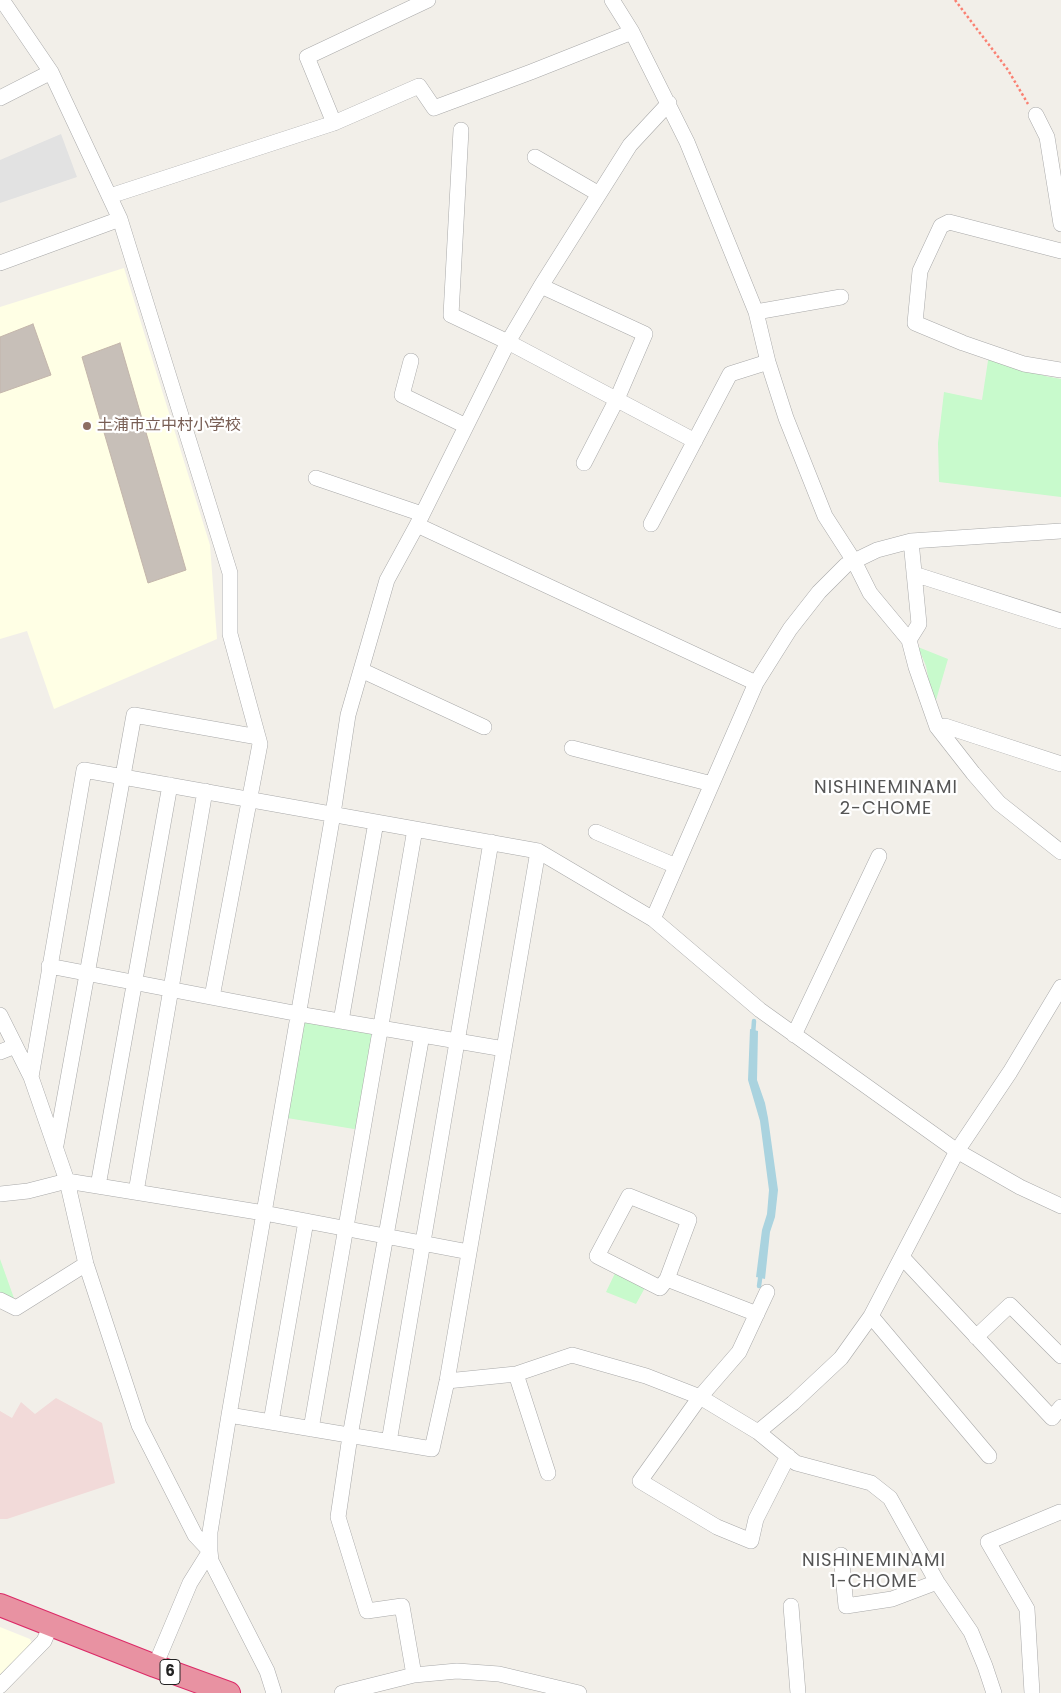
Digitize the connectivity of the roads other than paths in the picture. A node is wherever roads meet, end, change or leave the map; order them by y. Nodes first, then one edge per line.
1 (2, 0) edge
2 (428, 0) edge
3 (612, 0) edge
4 (632, 32) junction
5 (51, 72) junction
6 (0, 98) edge
7 (668, 103) junction
8 (1036, 116) road end
9 (334, 123) junction
10 (461, 130) dead end
11 (535, 157) dead end
12 (599, 194) junction
13 (110, 196) junction
14 (120, 219) junction
15 (1061, 224) edge
16 (1061, 250) edge
17 (0, 263) edge
18 (541, 286) junction
19 (841, 297) dead end
20 (756, 312) junction
21 (508, 342) junction
22 (411, 361) dead end
23 (768, 362) junction
24 (1061, 370) edge
25 (617, 399) junction
26 (466, 426) junction
27 (695, 440) junction
28 (584, 463) dead end
29 (316, 478) dead end
30 (419, 519) junction
31 (651, 524) dead end
32 (1061, 531) edge
33 (911, 541) junction
34 (854, 561) junction
35 (914, 574) junction
36 (1061, 620) edge
37 (909, 640) junction
38 (361, 670) junction
39 (756, 684) junction
40 (484, 727) dead end
41 (937, 727) junction
42 (258, 737) junction
43 (572, 748) dead end
44 (1061, 764) edge
45 (123, 777) junction
46 (712, 784) junction
47 (170, 785) junction
48 (204, 791) junction
49 (248, 798) junction
50 (333, 814) junction
51 (376, 822) junction
52 (415, 829) junction
53 (596, 832) dead end
54 (491, 842) junction
55 (538, 851) junction
56 (1061, 852) edge
57 (879, 856) dead end
58 (676, 866) junction
59 (653, 919) junction
60 (49, 966) junction
61 (88, 973) junction
62 (134, 982) junction
63 (1061, 987) edge
64 (171, 989) junction
65 (212, 997) junction
66 (298, 1014) junction
67 (0, 1015) edge
68 (341, 1021) junction
69 (380, 1027) junction
70 (422, 1035) junction
71 (794, 1035) junction
72 (457, 1041) junction
73 (15, 1046) junction
74 (504, 1049) junction
75 (0, 1052) edge
76 (31, 1077) junction
77 (55, 1147) junction
78 (957, 1151) junction
79 (67, 1181) junction
80 (98, 1186) junction
81 (136, 1192) junction
82 (0, 1194) edge
83 (1061, 1206) edge
84 (264, 1213) junction
85 (306, 1221) junction
86 (346, 1229) junction
87 (386, 1236) junction
88 (423, 1243) junction
89 (469, 1252) junction
90 (902, 1257) junction
91 (86, 1264) junction
92 (667, 1279) junction
93 (767, 1292) dead end
94 (0, 1300) edge
95 (757, 1314) junction
96 (871, 1316) junction
97 (976, 1337) junction
98 (1061, 1356) edge
99 (516, 1374) junction
100 (447, 1381) junction
101 (700, 1397) junction
102 (1061, 1407) edge
103 (229, 1415) junction
104 (271, 1422) junction
105 (311, 1429) junction
106 (758, 1432) junction
107 (350, 1436) junction
108 (389, 1442) junction
109 (788, 1456) junction
110 (989, 1456) dead end
111 (548, 1473) dead end
112 (1060, 1512) edge
113 (210, 1550) junction
114 (841, 1555) dead end
115 (937, 1582) junction
116 (0, 1605) edge
117 (791, 1606) dead end
118 (51, 1624) junction
119 (155, 1666) junction
120 (414, 1675) junction
121 (0, 1686) edge
122 (229, 1693) edge
123 (274, 1693) edge
124 (342, 1693) edge
125 (579, 1693) edge
126 (798, 1693) edge
127 (994, 1693) edge
128 (1032, 1693) edge

1 - 5 street
2 - 9 street
3 - 4 street
4 - 7 street
4 - 9 street
5 - 6 street
5 - 13 street
7 - 12 street
7 - 20 street
8 - 15 street
9 - 13 street
10 - 21 street
11 - 12 street
12 - 18 street
13 - 14 street
14 - 17 street
14 - 42 street
16 - 24 street
18 - 21 street
18 - 25 street
19 - 20 street
20 - 23 street
21 - 25 street
21 - 26 street
22 - 26 street
23 - 27 street
23 - 34 street
25 - 27 street
25 - 28 street
26 - 30 street
27 - 31 street
29 - 30 street
30 - 38 street
30 - 39 street
32 - 33 street
33 - 34 street
33 - 35 street
34 - 37 street
34 - 39 street
35 - 36 street
35 - 37 street
37 - 41 street
38 - 40 street
38 - 50 street
39 - 46 street
41 - 44 street
41 - 56 street
42 - 45 street
42 - 49 street
43 - 46 street
45 - 47 street
45 - 60 street
45 - 61 street
46 - 58 street
47 - 48 street
47 - 62 street
48 - 49 street
48 - 64 street
49 - 50 street
49 - 65 street
50 - 51 street
50 - 66 street
51 - 52 street
51 - 68 street
52 - 54 street
52 - 69 street
53 - 58 street
54 - 55 street
54 - 72 street
55 - 59 street
55 - 74 street
57 - 71 street
58 - 59 street
59 - 71 street
60 - 61 street
60 - 76 street
61 - 62 street
61 - 77 street
62 - 64 street
62 - 80 street
63 - 78 street
64 - 65 street
64 - 81 street
65 - 66 street
66 - 68 street
66 - 84 street
67 - 73 street
68 - 69 street
69 - 70 street
69 - 86 street
70 - 72 street
70 - 87 street
71 - 78 street
72 - 74 street
72 - 88 street
73 - 75 street
73 - 76 street
74 - 89 street
76 - 77 street
77 - 79 street
78 - 83 street
78 - 90 street
79 - 80 street
79 - 82 street
79 - 91 street
80 - 81 street
81 - 84 street
84 - 85 street
84 - 103 street
85 - 86 street
85 - 104 street
86 - 87 street
86 - 105 street
87 - 88 street
87 - 107 street
88 - 89 street
88 - 108 street
89 - 100 street
90 - 96 street
90 - 97 street
91 - 94 street
91 - 113 street
92 - 92 street
92 - 95 street
93 - 95 street
95 - 101 street
96 - 106 street
96 - 110 street
97 - 98 street
97 - 102 street
99 - 100 street
99 - 101 street
99 - 111 street
100 - 108 street
101 - 106 street
101 - 109 street
103 - 104 street
103 - 113 street
104 - 105 street
105 - 107 street
106 - 109 street
107 - 108 street
107 - 120 street
109 - 115 street
112 - 128 street
113 - 119 street
113 - 123 street
114 - 115 street
115 - 127 street
116 - 118 highway, 6
117 - 126 street
118 - 119 highway, 6
118 - 121 street
119 - 122 highway, 6
120 - 124 street
120 - 125 street

